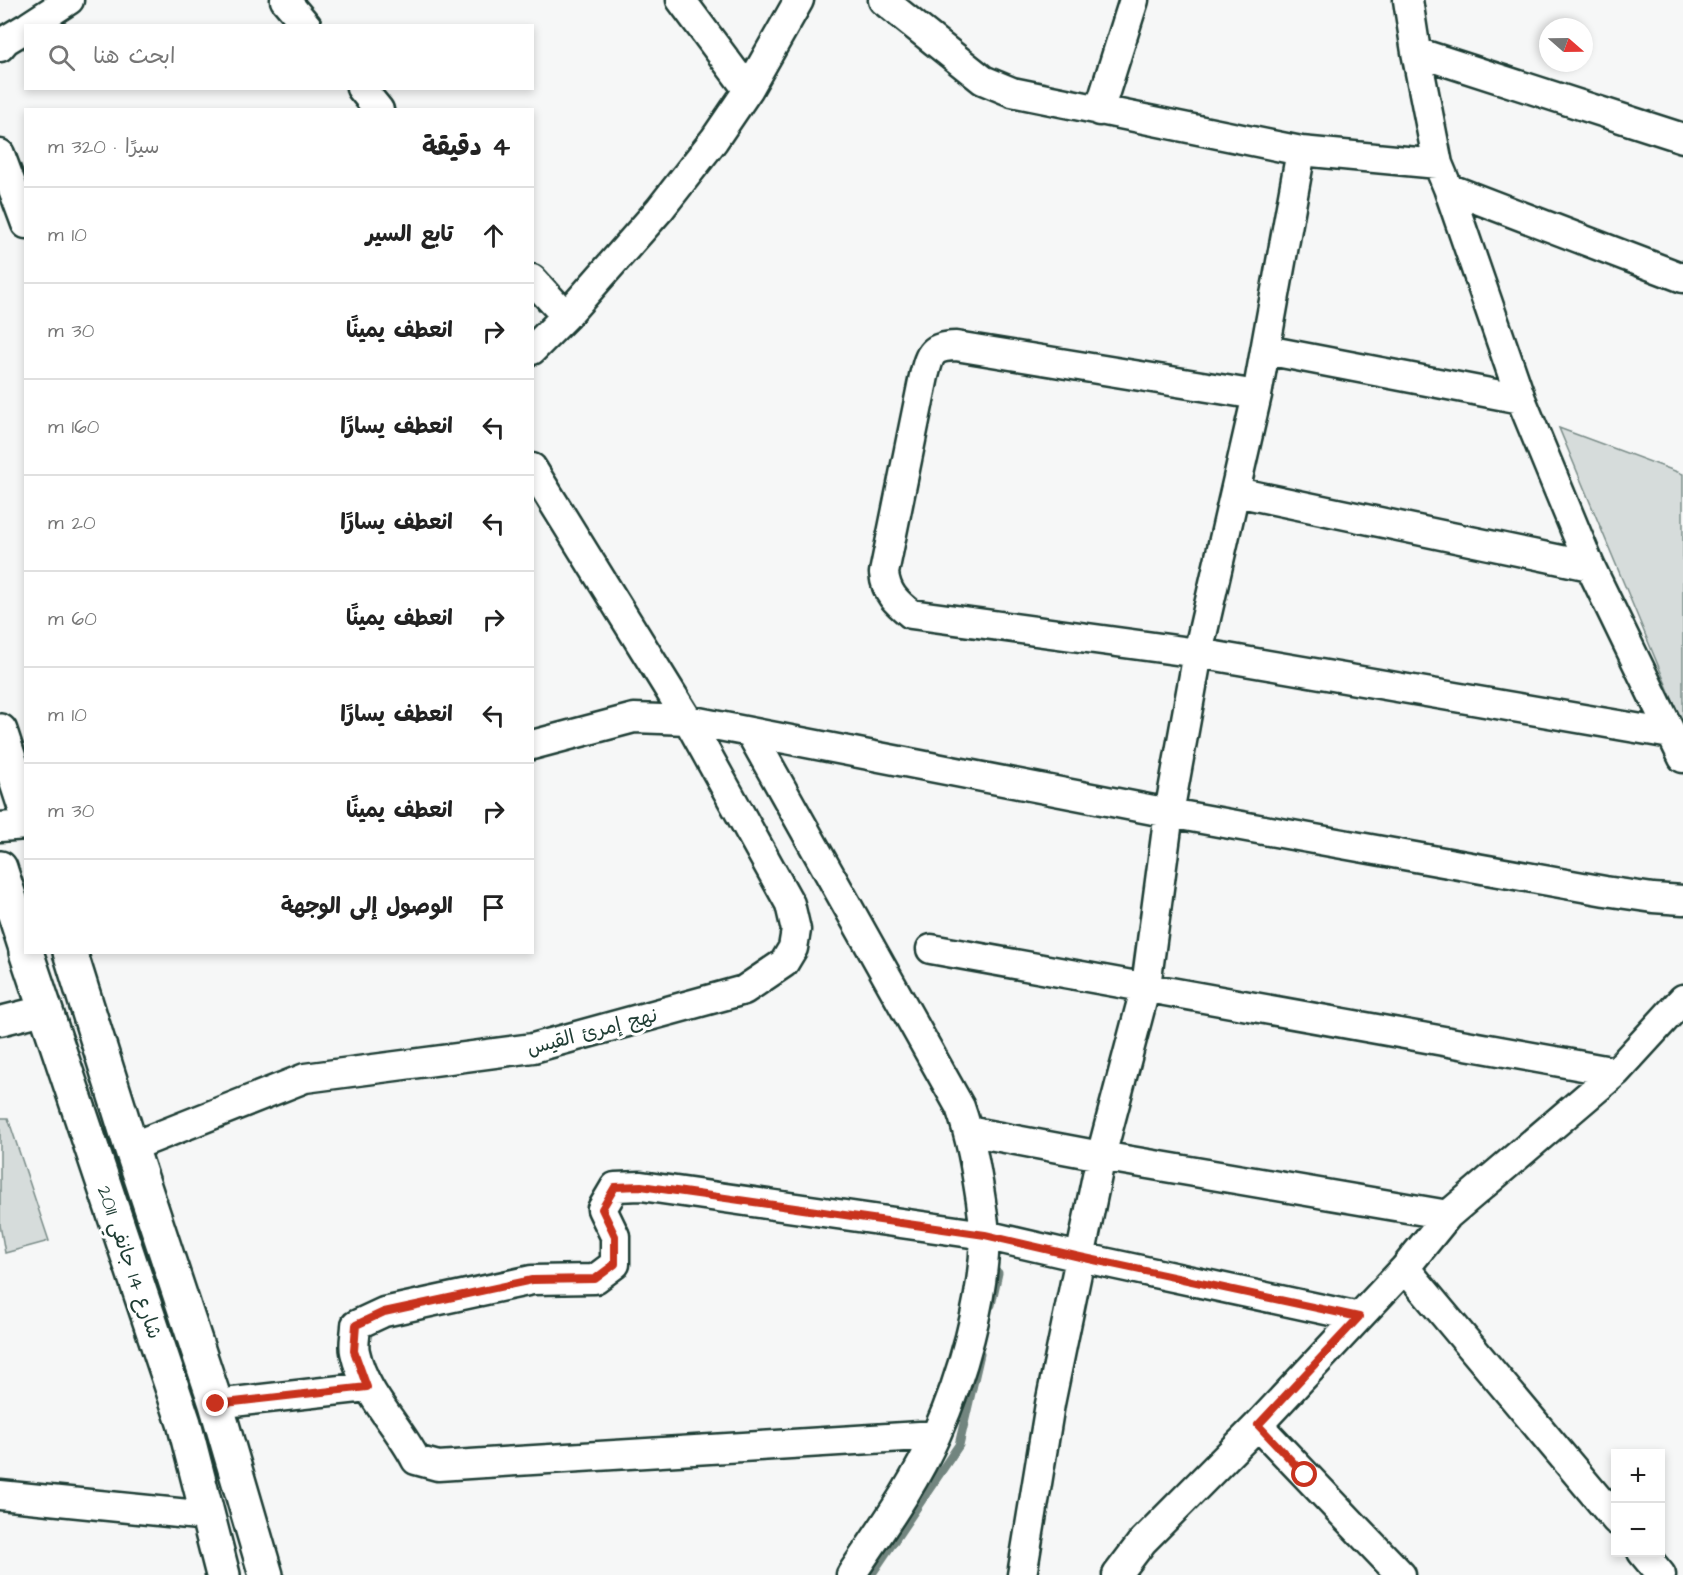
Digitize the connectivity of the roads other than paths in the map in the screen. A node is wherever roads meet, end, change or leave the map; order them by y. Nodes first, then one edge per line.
1 (69, 0) edge
2 (285, 0) edge
3 (681, 0) edge
4 (799, 0) edge
5 (883, 0) edge
6 (1134, 0) edge
7 (1408, 0) edge
8 (32, 24) edge
9 (305, 24) edge
10 (24, 29) edge
11 (0, 47) edge
12 (1416, 52) junction
13 (363, 90) edge
14 (748, 90) junction
15 (377, 108) edge
16 (1099, 111) junction
17 (1683, 138) edge
18 (1301, 151) junction
19 (0, 154) edge
20 (1443, 176) junction
21 (24, 219) edge
22 (1683, 278) edge
23 (534, 281) edge
24 (566, 316) junction
25 (534, 348) edge
26 (1266, 350) junction
27 (1257, 395) junction
28 (1521, 399) junction
29 (534, 471) edge
30 (1236, 492) junction
31 (1590, 566) junction
32 (1198, 653) junction
33 (688, 720) junction
34 (0, 731) edge
35 (750, 732) junction
36 (534, 744) edge
37 (1677, 746) edge
38 (24, 804) edge
39 (1169, 813) junction
40 (24, 825) edge
41 (0, 827) edge
42 (0, 868) edge
43 (1683, 900) edge
44 (24, 945) edge
45 (931, 949) dead end
46 (27, 954) edge
47 (71, 954) edge
48 (1146, 986) junction
49 (1683, 999) edge
50 (44, 1010) junction
51 (0, 1021) edge
52 (1616, 1072) junction
53 (968, 1131) junction
54 (131, 1147) junction
55 (1101, 1156) junction
56 (1448, 1215) junction
57 (985, 1235) junction
58 (1080, 1257) junction
59 (1405, 1268) junction
60 (1359, 1317) junction
61 (367, 1387) junction
62 (216, 1404) junction
63 (1258, 1425) junction
64 (936, 1435) junction
65 (0, 1495) edge
66 (1611, 1514) edge
67 (208, 1516) junction
68 (223, 1575) edge
69 (266, 1575) edge
70 (851, 1575) edge
71 (1022, 1575) edge
72 (1117, 1575) edge
73 (1401, 1575) edge

1 - 8 street
2 - 9 street
3 - 14 street
4 - 14 street
5 - 16 street
6 - 16 street
7 - 12 street
10 - 11 street
12 - 17 street
12 - 20 street
13 - 15 street
14 - 24 street
16 - 18 street
18 - 20 street
18 - 26 street
19 - 21 street
20 - 22 street
20 - 28 street
23 - 24 street
24 - 25 street
26 - 27 street
26 - 28 street
27 - 30 street
27 - 32 street
28 - 31 street
29 - 33 street, نهج إمرئ القيس
30 - 31 street
30 - 32 street
31 - 37 street
32 - 37 street
32 - 39 street
33 - 35 street
33 - 36 street
33 - 54 street, نهج إمرئ القيس
34 - 38 main road
35 - 39 street
35 - 53 street
39 - 43 street
39 - 48 street
40 - 41 street
42 - 44 main road, شارع 14 جانفي 2011
45 - 48 street
46 - 50 main road, شارع 14 جانفي 2011
47 - 54 main road, شارع 14 جانفي 2011
48 - 52 street
48 - 55 street
49 - 52 street
50 - 51 street
50 - 67 main road, شارع 14 جانفي 2011
52 - 56 street
53 - 55 street
53 - 57 street
54 - 62 main road, شارع 14 جانفي 2011
55 - 56 street
55 - 58 street
56 - 59 street
57 - 58 street
57 - 61 street
57 - 64 street
58 - 60 street
58 - 71 street
59 - 60 street
59 - 66 street
60 - 63 street
61 - 62 street
61 - 64 street
62 - 69 main road, شارع 14 جانفي 2011
63 - 72 street
63 - 73 street
64 - 70 street
65 - 67 street
67 - 68 main road, شارع 14 جانفي 2011

